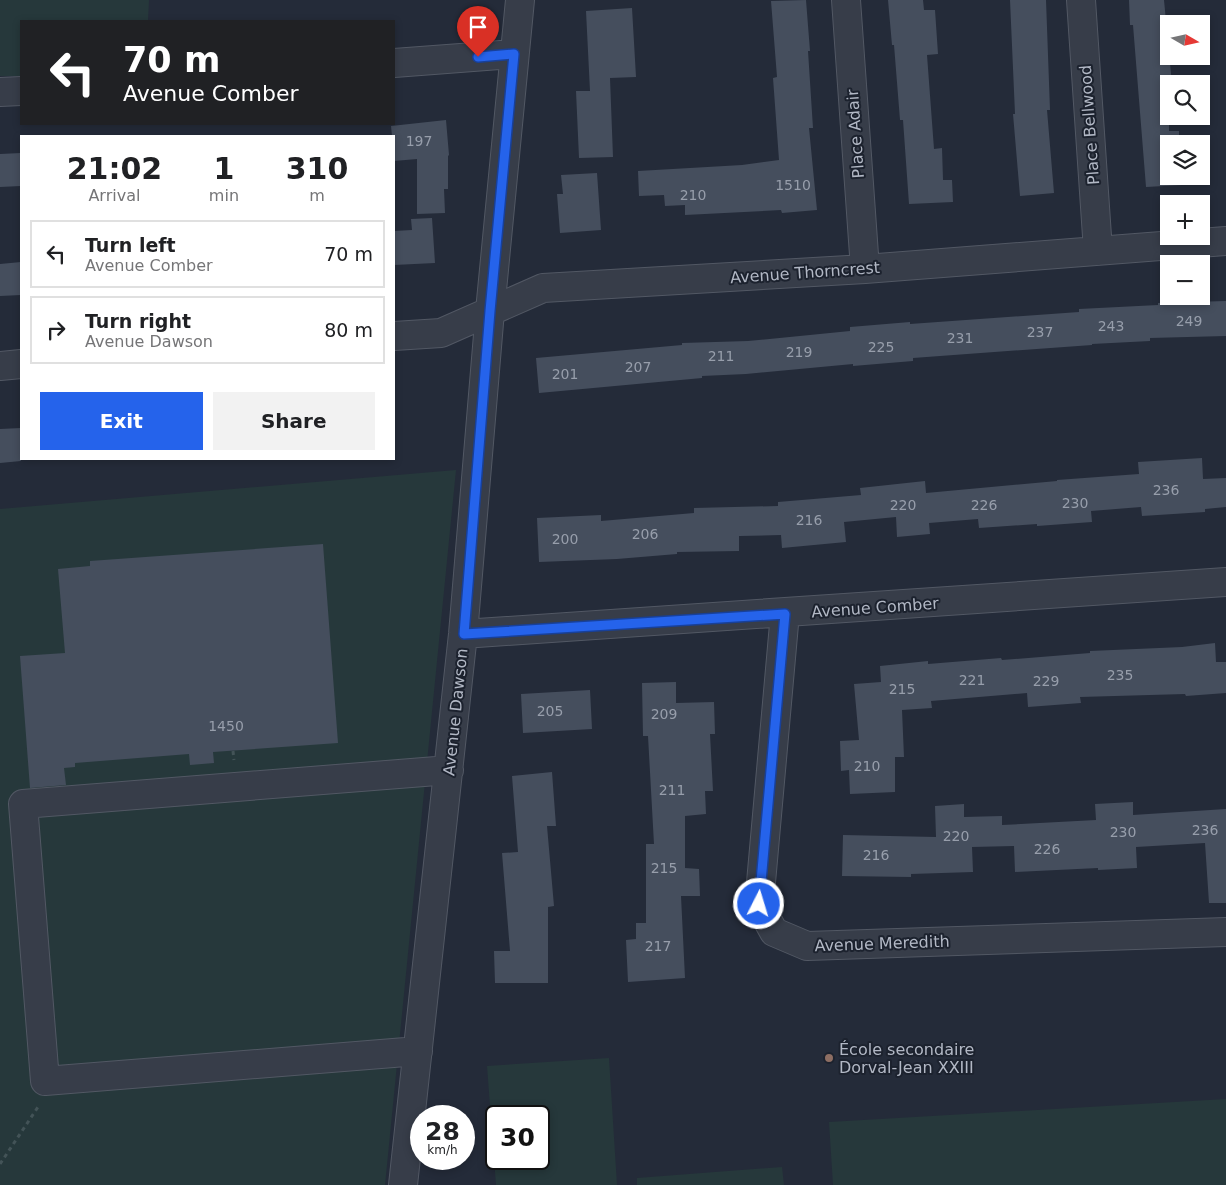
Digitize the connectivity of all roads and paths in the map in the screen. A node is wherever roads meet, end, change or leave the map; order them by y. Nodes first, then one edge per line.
1 (520, 0) edge
2 (846, 0) edge
3 (1080, 0) edge
4 (514, 54) junction
5 (395, 63) edge
6 (20, 91) edge
7 (0, 92) edge
8 (1226, 241) edge
9 (1098, 251) junction
10 (865, 268) junction
11 (490, 311) junction
12 (395, 336) edge
13 (20, 364) edge
14 (0, 366) edge
15 (1226, 582) edge
16 (785, 614) junction
17 (464, 634) junction
18 (449, 770) junction
19 (1226, 932) edge
20 (418, 1051) junction
21 (45, 1080) junction
22 (0, 1164) edge
23 (403, 1185) edge

1 - 4 street, Avenue Dawson
2 - 10 street, Place Adair
3 - 9 street, Place Bellwood
4 - 5 street
4 - 11 street, Avenue Dawson
6 - 7 street
8 - 9 street, Avenue Thorncrest
9 - 10 street, Avenue Thorncrest
10 - 11 street, Avenue Thorncrest
11 - 12 street, Avenue Thorncrest
11 - 17 street, Avenue Dawson
13 - 14 street
15 - 16 street, Avenue Comber
16 - 17 street, Avenue Comber
16 - 19 street, Avenue Meredith
17 - 18 street, Avenue Dawson
18 - 20 street, Avenue Dawson
18 - 21 street
20 - 21 street
20 - 23 street, Avenue Dawson
21 - 22 path

